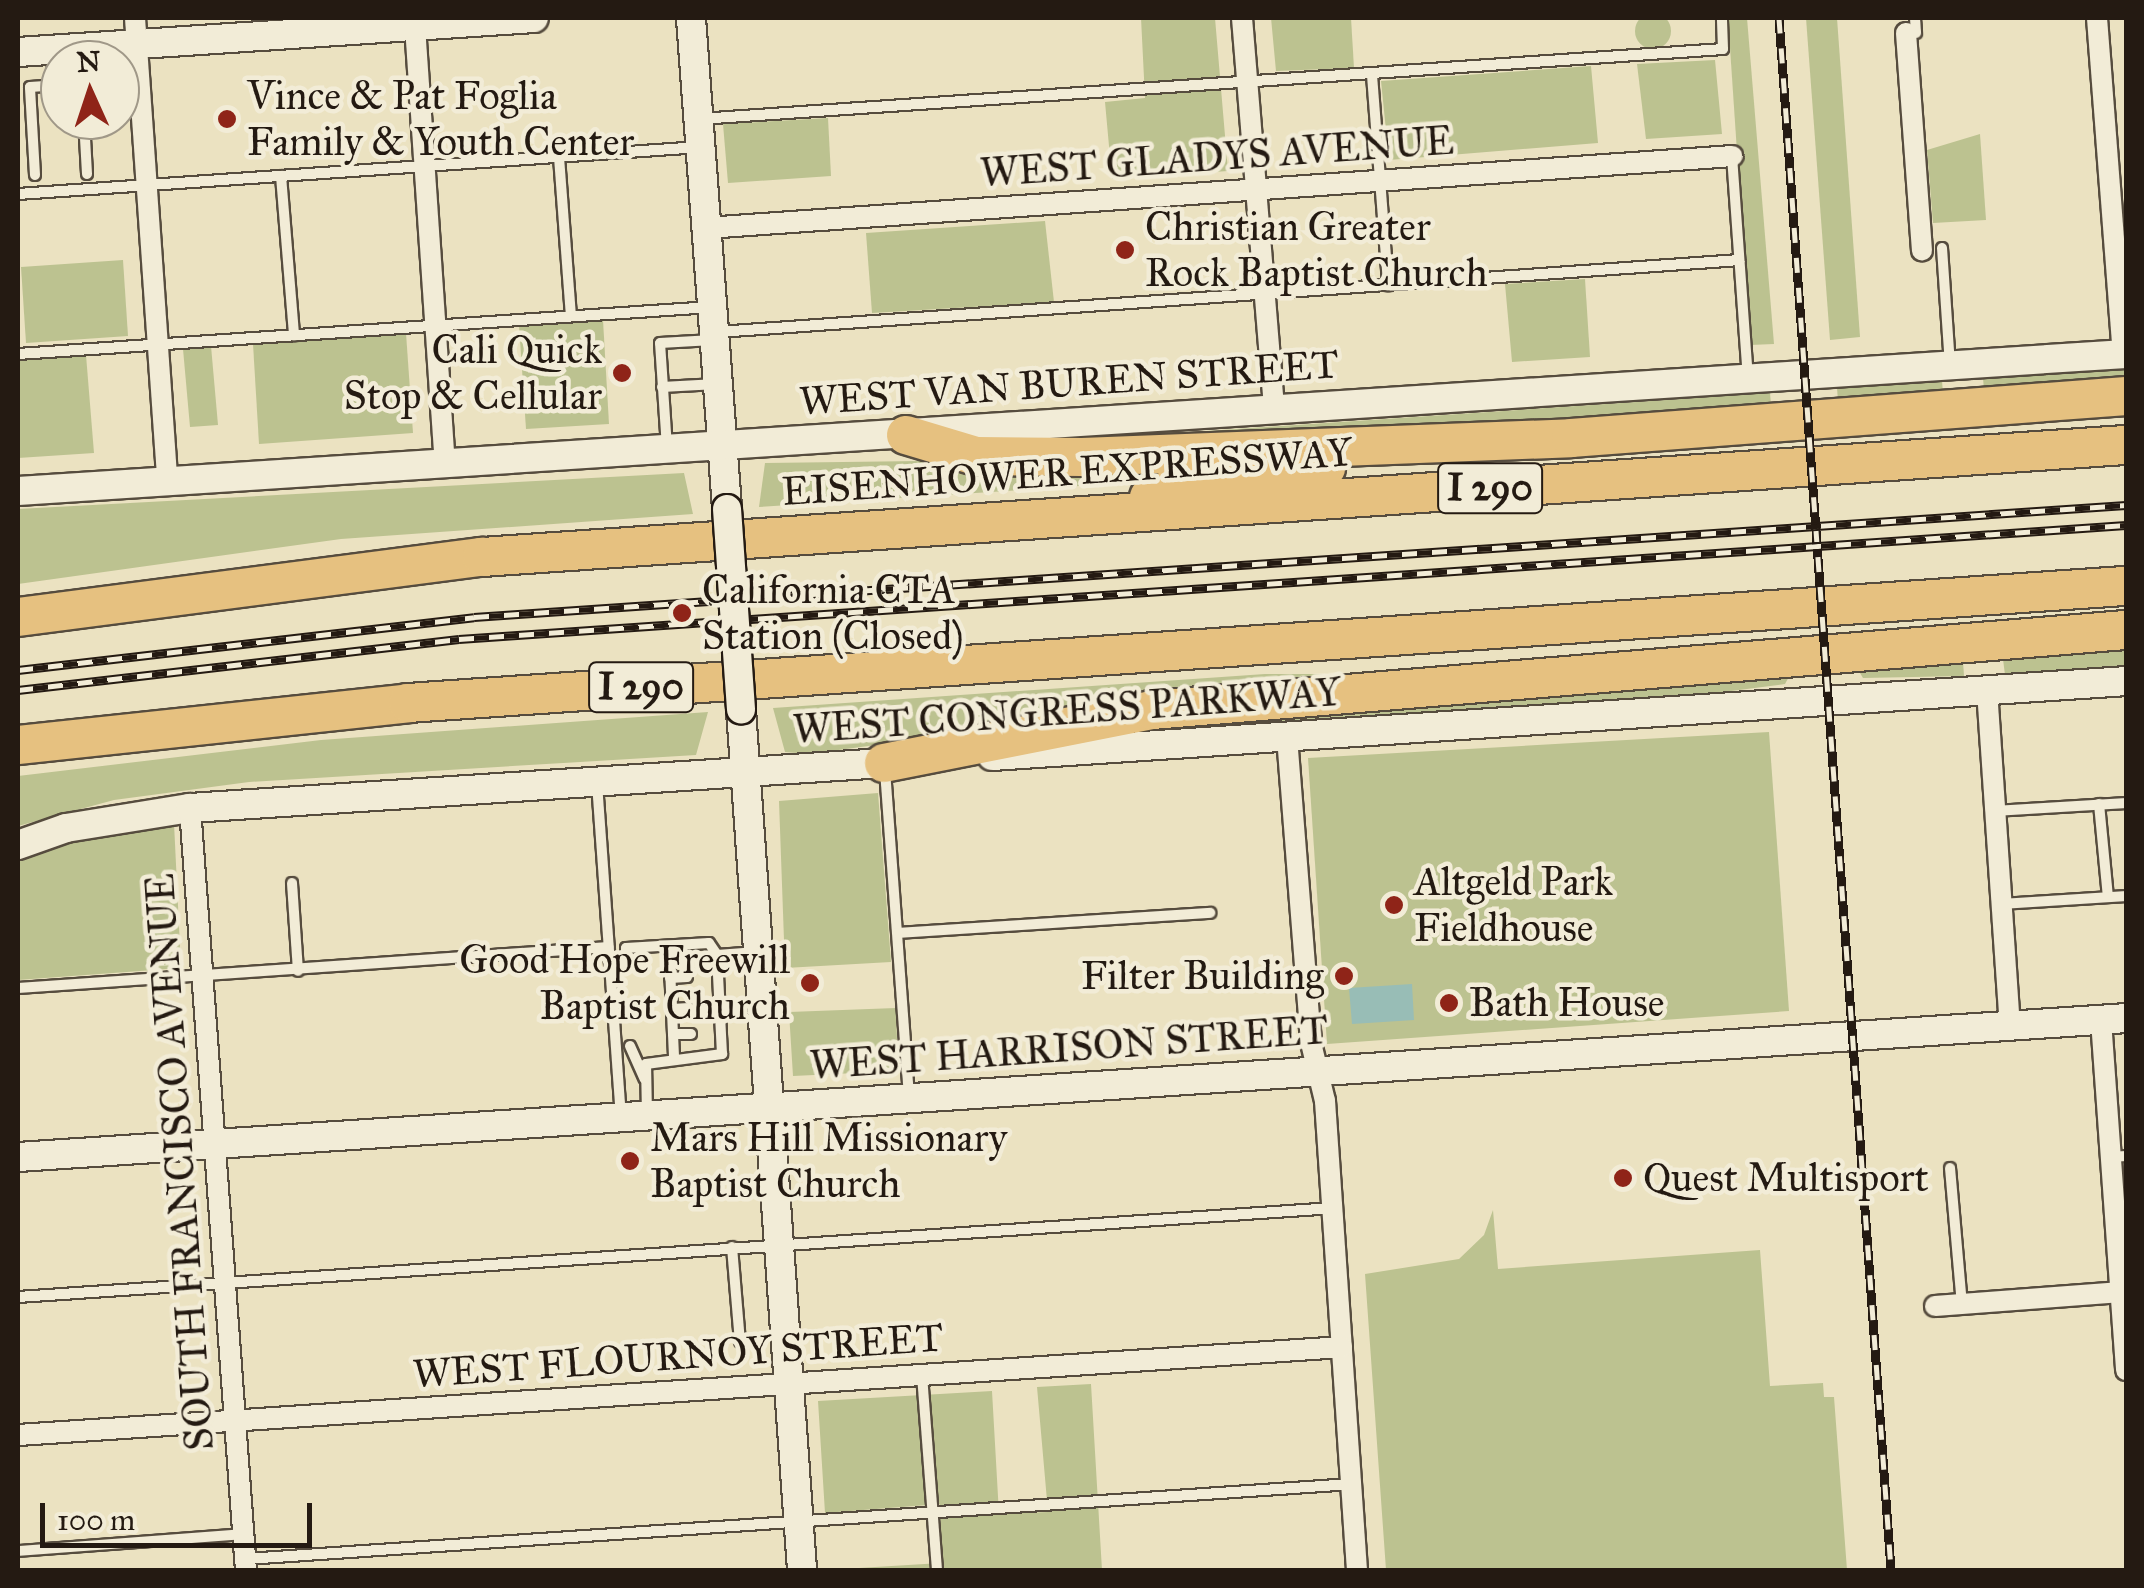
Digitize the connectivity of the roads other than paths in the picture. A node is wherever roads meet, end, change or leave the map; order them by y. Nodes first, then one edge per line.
1 (534, 18) edge
2 (691, 18) edge
3 (1242, 18) edge
4 (1722, 18) edge
5 (2097, 18) edge
6 (363, 24) edge
7 (414, 26) junction
8 (1912, 28) edge
9 (136, 31) edge
10 (96, 40) edge
11 (1372, 74) junction
12 (1247, 84) junction
13 (40, 86) edge
14 (698, 119) junction
15 (85, 140) edge
16 (700, 148) junction
17 (1732, 156) joint
18 (559, 157) junction
19 (424, 166) junction
20 (87, 174) dead end
21 (36, 175) dead end
22 (281, 176) junction
23 (1380, 180) junction
24 (147, 185) junction
25 (1256, 189) junction
26 (18, 194) edge
27 (706, 228) junction
28 (2120, 237) edge
29 (1932, 249) joint
30 (1739, 260) junction
31 (1388, 285) junction
32 (1264, 294) junction
33 (571, 316) junction
34 (435, 326) junction
35 (714, 326) junction
36 (294, 335) junction
37 (158, 344) junction
38 (18, 354) edge
39 (2125, 354) edge
40 (1950, 366) junction
41 (1748, 379) junction
42 (718, 384) junction
43 (662, 387) junction
44 (2118, 399) edge
45 (1274, 410) junction
46 (906, 434) junction
47 (1571, 438) junction
48 (2126, 445) edge
49 (722, 446) junction
50 (667, 448) junction
51 (444, 463) junction
52 (167, 482) junction
53 (18, 491) edge
54 (1105, 514) junction
55 (2126, 586) edge
56 (18, 617) edge
57 (2126, 632) edge
58 (1266, 644) junction
59 (1562, 670) junction
60 (2126, 681) edge
61 (1987, 690) junction
62 (1287, 737) junction
63 (18, 745) edge
64 (884, 764) junction
65 (745, 772) junction
66 (596, 782) junction
67 (2126, 802) edge
68 (2099, 804) junction
69 (190, 808) junction
70 (1995, 810) junction
71 (18, 846) edge
72 (292, 882) dead end
73 (2126, 896) edge
74 (2108, 897) junction
75 (2002, 904) junction
76 (1210, 913) dead end
77 (898, 933) junction
78 (669, 946) junction
79 (609, 947) junction
80 (758, 952) junction
81 (717, 955) junction
82 (626, 961) dead end
83 (298, 970) junction
84 (202, 976) junction
85 (687, 977) dead end
86 (670, 978) junction
87 (18, 988) edge
88 (689, 1008) dead end
89 (672, 1009) junction
90 (2114, 1019) edge
91 (2010, 1026) junction
92 (673, 1034) junction
93 (691, 1034) dead end
94 (630, 1046) dead end
95 (674, 1058) junction
96 (1316, 1072) junction
97 (645, 1079) junction
98 (910, 1098) junction
99 (769, 1108) junction
100 (634, 1116) junction
101 (214, 1144) junction
102 (18, 1157) edge
103 (2119, 1157) edge
104 (1950, 1168) dead end
105 (1333, 1208) junction
106 (778, 1244) junction
107 (732, 1247) junction
108 (224, 1282) junction
109 (2121, 1292) junction
110 (18, 1297) edge
111 (1962, 1304) junction
112 (1935, 1306) dead end
113 (740, 1342) dead end
114 (1342, 1347) junction
115 (2126, 1370) edge
116 (922, 1375) junction
117 (788, 1384) junction
118 (234, 1421) junction
119 (18, 1436) edge
120 (1352, 1484) junction
121 (933, 1512) junction
122 (798, 1520) junction
123 (243, 1534) junction
124 (18, 1550) edge
125 (245, 1565) edge
126 (802, 1570) edge
127 (937, 1570) edge
128 (1358, 1570) edge

1 - 7 street
2 - 14 street
3 - 12 street
4 - 11 lane
5 - 28 street
6 - 7 street
6 - 9 street
7 - 19 street
8 - 29 street
9 - 10 street
9 - 24 street
11 - 12 lane
11 - 23 lane
12 - 14 lane
12 - 25 street
13 - 21 lane
14 - 16 street
15 - 20 lane
16 - 18 lane
16 - 27 street
17 - 23 street, WEST GLADYS AVENUE
17 - 30 lane
18 - 19 lane
18 - 33 lane
19 - 22 lane
19 - 34 street
22 - 24 lane
22 - 36 lane
23 - 25 street, WEST GLADYS AVENUE
23 - 31 lane
24 - 26 lane
24 - 37 street
25 - 27 street, WEST GLADYS AVENUE
25 - 32 street
27 - 35 street
28 - 39 street
29 - 40 lane
30 - 31 lane
30 - 41 lane
31 - 32 lane
32 - 35 lane
32 - 45 street
33 - 34 lane
33 - 35 lane
34 - 36 lane
34 - 51 street
35 - 42 street
35 - 43 lane
36 - 37 lane
37 - 38 lane
37 - 52 street
39 - 40 street, WEST VAN BUREN STREET
40 - 41 street, WEST VAN BUREN STREET
41 - 45 street, WEST VAN BUREN STREET
42 - 43 lane
42 - 49 street
43 - 50 lane
44 - 47 highway
45 - 46 street, WEST VAN BUREN STREET
46 - 47 highway
46 - 49 street, WEST VAN BUREN STREET
47 - 54 highway
48 - 54 highway, EISENHOWER EXPRESSWAY / I 290
49 - 50 street, WEST VAN BUREN STREET
49 - 65 street, bridge
50 - 51 street, WEST VAN BUREN STREET
51 - 52 street, WEST VAN BUREN STREET
52 - 53 street, WEST VAN BUREN STREET
54 - 56 highway, EISENHOWER EXPRESSWAY / I 290
55 - 58 highway, I 290
57 - 59 highway
58 - 59 highway
58 - 63 highway, I 290
59 - 64 highway
60 - 61 street, WEST CONGRESS PARKWAY
61 - 62 street, WEST CONGRESS PARKWAY
61 - 70 street
62 - 64 street, WEST CONGRESS PARKWAY
62 - 96 street
64 - 65 street, WEST CONGRESS PARKWAY
64 - 77 lane
65 - 66 street, WEST CONGRESS PARKWAY
65 - 80 street
66 - 69 street, WEST CONGRESS PARKWAY
66 - 79 lane
67 - 68 lane
68 - 70 lane
68 - 74 lane
69 - 71 street, WEST CONGRESS PARKWAY
69 - 84 street, SOUTH FRANCISCO AVENUE
70 - 75 street
72 - 83 lane
73 - 74 lane
74 - 75 lane
75 - 91 street
76 - 77 lane
77 - 98 lane
78 - 81 lane
78 - 82 lane
78 - 86 lane
79 - 83 lane
79 - 100 lane
80 - 81 lane
80 - 99 street
81 - 95 lane
83 - 84 lane
84 - 87 lane
84 - 101 street, SOUTH FRANCISCO AVENUE
85 - 86 lane
86 - 89 lane
88 - 89 lane
89 - 92 lane
90 - 91 street, WEST HARRISON STREET
90 - 103 street
91 - 96 street, WEST HARRISON STREET
92 - 93 lane
92 - 95 lane
94 - 97 lane
95 - 97 lane
96 - 98 street, WEST HARRISON STREET
96 - 105 street
97 - 100 lane
98 - 99 street, WEST HARRISON STREET
99 - 100 street, WEST HARRISON STREET
99 - 106 street
100 - 101 street, WEST HARRISON STREET
101 - 102 street, WEST HARRISON STREET
101 - 108 street, SOUTH FRANCISCO AVENUE
103 - 109 street
104 - 111 lane
105 - 106 lane
105 - 114 street
106 - 107 lane
106 - 117 street
107 - 108 lane
107 - 113 lane
108 - 110 lane
108 - 118 street, SOUTH FRANCISCO AVENUE
109 - 111 street
109 - 115 street
111 - 112 street
114 - 116 street, WEST FLOURNOY STREET
114 - 120 street
116 - 117 street, WEST FLOURNOY STREET
116 - 121 lane
117 - 118 street, WEST FLOURNOY STREET
117 - 122 street
118 - 119 street, WEST FLOURNOY STREET
118 - 123 street, SOUTH FRANCISCO AVENUE
120 - 121 lane
120 - 128 street
121 - 122 lane
121 - 127 lane
122 - 125 lane
122 - 126 street
123 - 124 lane
123 - 125 street, SOUTH FRANCISCO AVENUE

